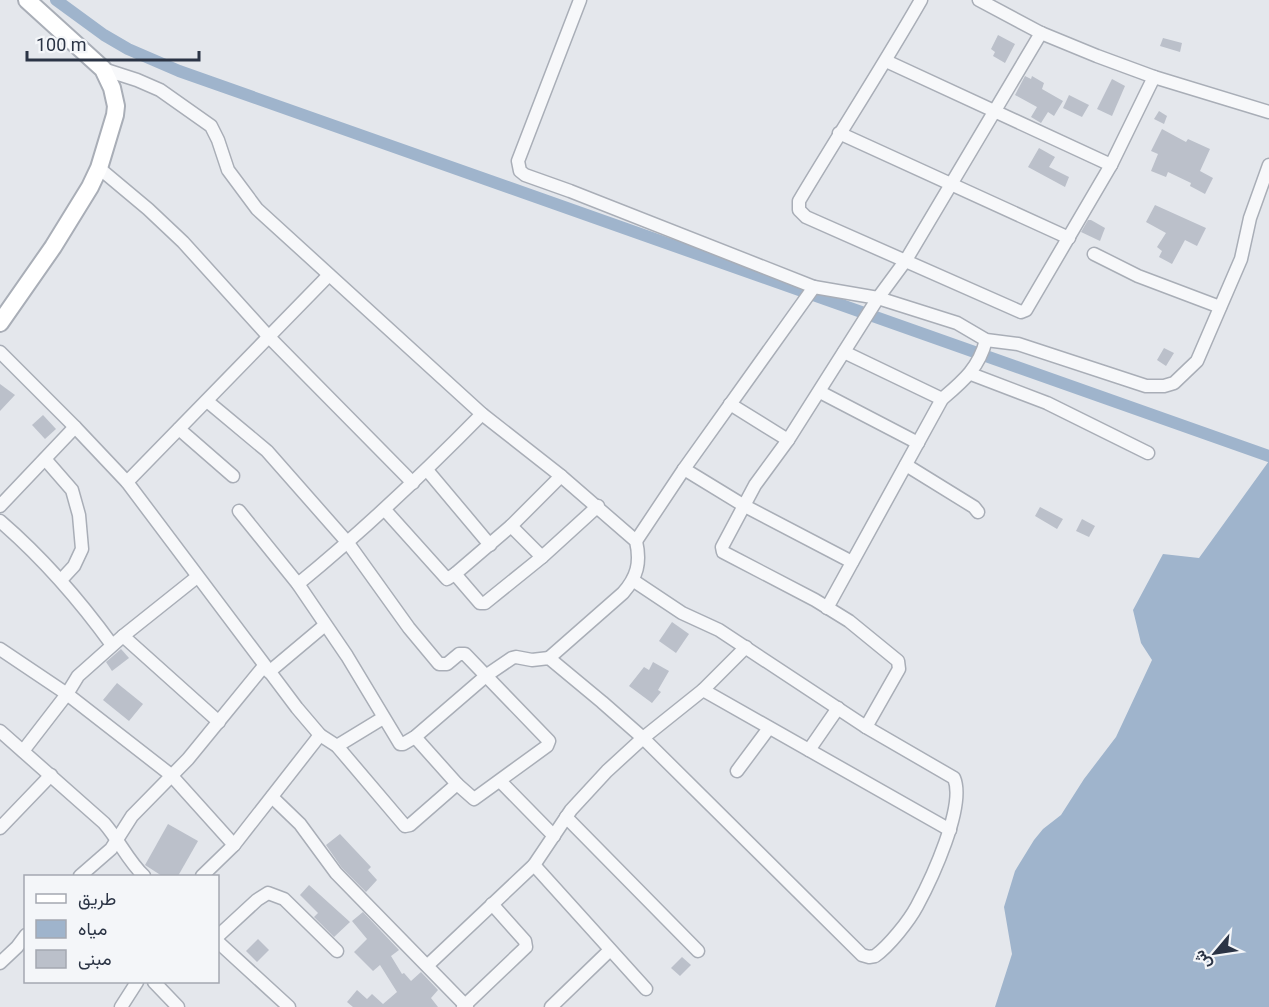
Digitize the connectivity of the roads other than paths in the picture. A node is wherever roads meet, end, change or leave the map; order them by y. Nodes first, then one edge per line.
1 (27, 0) edge
2 (580, 0) edge
3 (921, 0) edge
4 (979, 0) edge
5 (1041, 33) junction
6 (886, 61) junction
7 (103, 69) junction
8 (1154, 78) junction
9 (996, 111) junction
10 (1269, 112) edge
11 (839, 133) junction
12 (1111, 165) junction
13 (1269, 165) edge
14 (99, 168) junction
15 (952, 185) junction
16 (1069, 238) junction
17 (1094, 254) dead end
18 (906, 260) junction
19 (329, 275) junction
20 (814, 287) junction
21 (878, 298) junction
22 (1220, 307) junction
23 (0, 323) edge
24 (269, 337) junction
25 (986, 340) junction
26 (0, 352) edge
27 (844, 352) junction
28 (971, 374) junction
29 (820, 392) junction
30 (942, 399) junction
31 (207, 400) junction
32 (730, 404) junction
33 (482, 414) junction
34 (75, 427) junction
35 (179, 429) junction
36 (788, 440) junction
37 (918, 443) junction
38 (1148, 453) dead end
39 (45, 459) junction
40 (906, 465) junction
41 (684, 469) junction
42 (428, 470) junction
43 (233, 476) dead end
44 (561, 476) junction
45 (127, 482) junction
46 (413, 483) junction
47 (743, 505) junction
48 (0, 506) edge
49 (598, 506) junction
50 (385, 510) junction
51 (239, 511) dead end
52 (978, 512) dead end
53 (0, 521) edge
54 (511, 526) junction
55 (636, 541) junction
56 (348, 543) junction
57 (490, 545) junction
58 (542, 557) junction
59 (852, 562) junction
60 (455, 574) junction
61 (197, 577) junction
62 (61, 580) junction
63 (634, 581) junction
64 (298, 584) junction
65 (827, 608) junction
66 (325, 624) junction
67 (123, 636) junction
68 (112, 645) junction
69 (746, 647) junction
70 (0, 649) edge
71 (549, 658) junction
72 (267, 669) junction
73 (487, 675) junction
74 (703, 690) junction
75 (67, 694) junction
76 (838, 708) junction
77 (383, 718) junction
78 (219, 722) junction
79 (866, 727) junction
80 (769, 728) junction
81 (0, 731) edge
82 (320, 735) junction
83 (415, 737) junction
84 (644, 738) junction
85 (337, 746) junction
86 (808, 750) junction
87 (23, 751) junction
88 (738, 771) dead end
89 (51, 775) junction
90 (171, 775) junction
91 (500, 781) junction
92 (457, 783) junction
93 (272, 797) junction
94 (566, 818) junction
95 (0, 828) edge
96 (950, 830) junction
97 (554, 836) junction
98 (117, 840) junction
99 (234, 845) junction
100 (534, 865) junction
101 (81, 875) edge
102 (143, 875) edge
103 (203, 875) edge
104 (492, 904) junction
105 (219, 935) edge
106 (24, 938) edge
107 (219, 943) edge
108 (610, 950) junction
109 (337, 951) dead end
110 (699, 951) dead end
111 (0, 963) edge
112 (428, 965) junction
113 (136, 983) edge
114 (158, 983) edge
115 (646, 989) dead end
116 (465, 1006) edge
117 (121, 1007) edge
118 (178, 1007) edge
119 (289, 1007) edge
120 (551, 1007) edge

1 - 7 street
2 - 20 street
3 - 6 street
4 - 5 street
5 - 8 street
5 - 9 street
6 - 9 street
6 - 11 street
7 - 14 street
7 - 19 street
8 - 10 street
8 - 12 street
9 - 12 street
9 - 15 street
11 - 15 street
11 - 18 street
12 - 16 street
13 - 22 street
14 - 23 street
14 - 24 street
15 - 16 street
15 - 18 street
16 - 18 street
17 - 22 street
18 - 21 street
19 - 24 street
19 - 33 street
20 - 21 street
20 - 32 street
21 - 25 street
21 - 27 street
22 - 25 street
24 - 31 street
24 - 46 street
25 - 28 street
26 - 34 street
27 - 29 street
27 - 30 street
28 - 30 street
28 - 38 street
29 - 36 street
29 - 37 street
30 - 37 street
31 - 35 street
31 - 56 street
32 - 36 street
32 - 41 street
33 - 42 street
33 - 44 street
34 - 39 street
34 - 45 street
35 - 43 street
35 - 45 street
36 - 47 street
37 - 40 street
39 - 48 street
39 - 62 street
40 - 52 street
40 - 59 street
41 - 47 street
41 - 55 street
42 - 46 street
42 - 57 street
44 - 49 street
44 - 54 street
45 - 61 street
46 - 50 street
47 - 59 street
47 - 65 street
49 - 55 street
49 - 58 street
50 - 56 street
50 - 60 street
51 - 64 street
53 - 62 street
54 - 57 street
54 - 58 street
55 - 63 street
56 - 64 street
56 - 73 street
57 - 60 street
58 - 60 street
59 - 65 street
61 - 67 street
61 - 72 street
62 - 68 street
63 - 69 street
63 - 71 street
64 - 66 street
65 - 79 street
66 - 72 street
66 - 77 street
67 - 68 street
67 - 78 street
68 - 75 street
69 - 74 street
69 - 76 street
70 - 75 street
71 - 73 street
71 - 84 street
72 - 78 street
72 - 82 street
73 - 83 street
73 - 91 street
74 - 80 street
74 - 84 street
75 - 87 street
75 - 90 street
76 - 79 street
76 - 86 street
77 - 83 street
77 - 85 street
78 - 90 street
79 - 96 street
80 - 86 street
80 - 88 street
81 - 87 street
82 - 85 street
82 - 93 street
83 - 92 street
84 - 94 street
84 - 96 street
85 - 92 street
86 - 96 street
87 - 89 street
89 - 95 street
89 - 98 street
90 - 98 street
90 - 99 street
91 - 92 street
91 - 97 street
93 - 99 street
93 - 112 street
94 - 97 street
94 - 110 street
97 - 100 street
98 - 101 street
98 - 102 street
99 - 103 street
100 - 104 street
100 - 108 street
104 - 112 street
104 - 116 street
105 - 109 street
106 - 111 street
107 - 119 street
108 - 115 street
108 - 120 street
112 - 116 street
113 - 117 street
114 - 118 street

